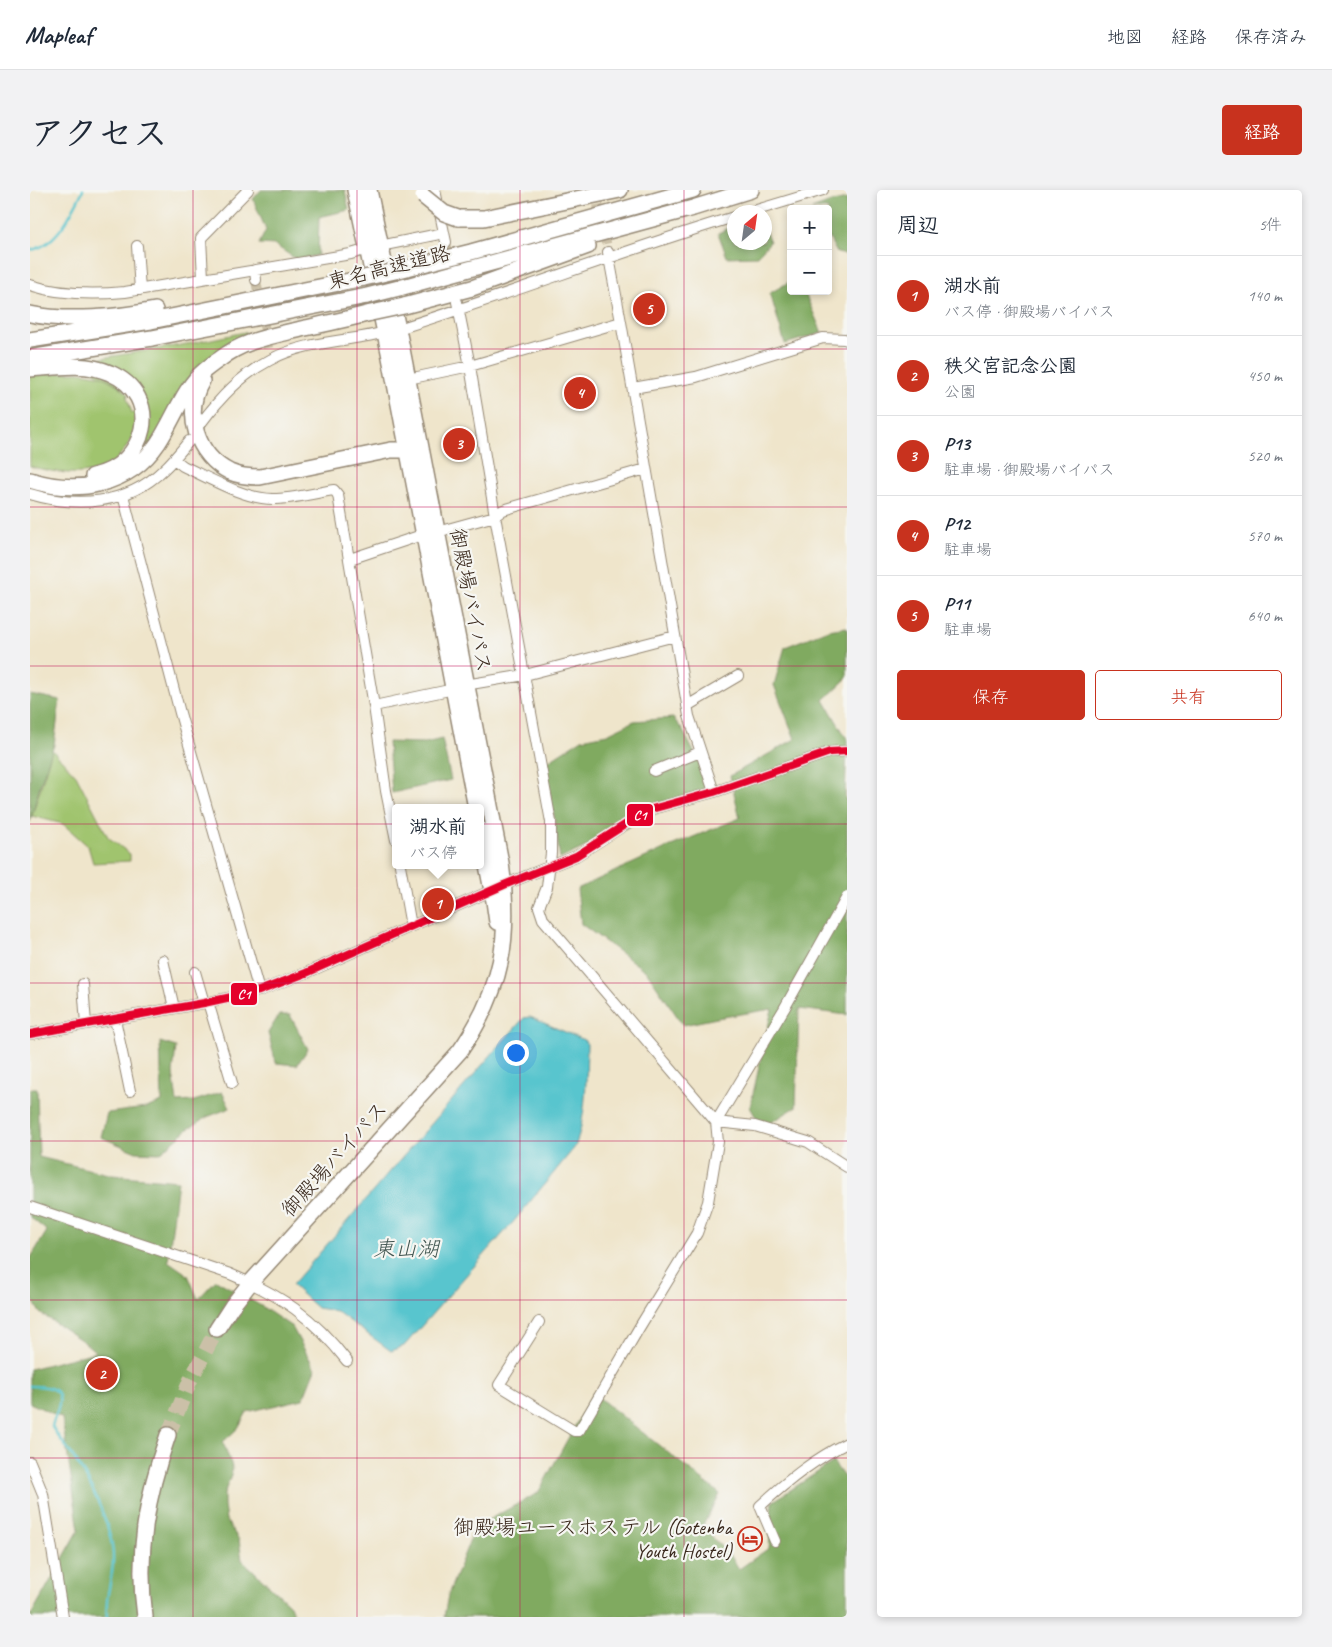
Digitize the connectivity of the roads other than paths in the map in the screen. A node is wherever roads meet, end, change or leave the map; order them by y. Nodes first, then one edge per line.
1 (248, 190) edge
2 (369, 190) edge
3 (620, 190) edge
4 (693, 190) edge
5 (751, 190) edge
6 (823, 190) edge
7 (426, 192) edge
8 (357, 194) edge
9 (772, 205) edge
10 (692, 208) junction
11 (727, 219) edge
12 (137, 246) dead end
13 (374, 247) junction
14 (608, 254) junction
15 (203, 278) junction
16 (30, 285) edge
17 (140, 290) junction
18 (306, 290) junction
19 (458, 306) junction
20 (30, 314) edge
21 (621, 322) junction
22 (391, 331) junction
23 (30, 340) edge
24 (847, 340) edge
25 (268, 348) tunnel mouth
26 (30, 358) edge
27 (270, 360) junction
28 (212, 366) junction
29 (470, 366) junction
30 (30, 369) edge
31 (408, 380) junction
32 (632, 388) junction
33 (201, 423) dead end
34 (404, 432) junction
35 (188, 441) dead end
36 (391, 450) junction
37 (408, 450) junction
38 (422, 458) junction
39 (174, 459) junction
40 (646, 469) junction
41 (30, 470) edge
42 (30, 480) edge
43 (30, 494) edge
44 (123, 495) junction
45 (495, 516) junction
46 (431, 533) junction
47 (350, 559) junction
48 (675, 636) junction
49 (525, 675) junction
50 (738, 676) dead end
51 (460, 687) junction
52 (374, 706) junction
53 (687, 706) junction
54 (847, 751) edge
55 (700, 752) junction
56 (654, 771) dead end
57 (714, 792) junction
58 (475, 804) edge
59 (482, 804) edge
60 (484, 813) edge
61 (392, 820) edge
62 (484, 842) edge
63 (550, 867) junction
64 (401, 869) edge
65 (498, 887) junction
66 (847, 897) edge
67 (411, 926) junction
68 (163, 960) dead end
69 (195, 972) dead end
70 (84, 984) dead end
71 (259, 991) junction
72 (206, 1003) junction
73 (174, 1008) junction
74 (115, 1019) junction
75 (86, 1024) junction
76 (30, 1034) edge
77 (232, 1083) dead end
78 (130, 1091) dead end
79 (716, 1122) junction
80 (847, 1168) edge
81 (30, 1207) edge
82 (250, 1282) junction
83 (539, 1322) dead end
84 (217, 1329) tunnel mouth
85 (347, 1361) dead end
86 (168, 1435) tunnel mouth
87 (847, 1443) edge
88 (30, 1462) edge
89 (775, 1541) dead end
90 (64, 1617) edge
91 (145, 1617) edge

1 - 15 street
2 - 13 highway, 御殿場バイパス
3 - 7 highway, bridge
4 - 18 highway, 東名高速道路, bridge
5 - 10 highway, 東名高速道路
6 - 9 street
7 - 13 street
8 - 13 highway, 御殿場バイパス
10 - 26 highway, 東名高速道路, bridge
10 - 28 highway, bridge
11 - 14 street
12 - 17 street
13 - 15 street
13 - 22 highway, 御殿場バイパス
14 - 19 street
14 - 21 street
15 - 17 street
16 - 17 street
18 - 20 highway
18 - 23 highway, 東名高速道路
19 - 22 street
19 - 29 street
21 - 29 street
21 - 32 street
22 - 27 street
22 - 31 highway, 御殿場バイパス
22 - 34 highway, 御殿場バイパス
24 - 32 street
25 - 27 street
27 - 33 street
28 - 36 highway
28 - 42 highway
29 - 31 street
29 - 45 street
30 - 41 highway
31 - 38 highway, 御殿場バイパス
32 - 40 street
34 - 36 highway
34 - 37 highway, 御殿場バイパス
35 - 39 street
36 - 37 highway
37 - 38 highway
37 - 46 highway, 御殿場バイパス
38 - 46 highway, 御殿場バイパス
39 - 44 street
39 - 47 street
40 - 45 street
40 - 48 street
43 - 44 street
44 - 71 street
45 - 46 street
45 - 49 street
46 - 47 street
46 - 51 highway, 御殿場バイパス
47 - 52 street
48 - 49 street
48 - 53 street
49 - 51 street
49 - 63 street
50 - 53 street
51 - 52 street
51 - 58 highway, 御殿場バイパス
51 - 59 highway, 御殿場バイパス
52 - 61 street
53 - 55 street
54 - 57 street
55 - 56 street
55 - 57 street
57 - 63 street
60 - 65 highway, 御殿場バイパス
62 - 65 highway, 御殿場バイパス
63 - 65 street
63 - 79 street
64 - 67 street
65 - 67 street
65 - 82 highway, 御殿場バイパス
66 - 79 street
67 - 71 street
68 - 73 street
69 - 72 street
70 - 75 street
71 - 72 street
72 - 73 street
72 - 77 street
73 - 74 street
74 - 75 street
74 - 78 street
75 - 76 street
79 - 80 street
79 - 83 street
81 - 82 street
82 - 84 highway, 御殿場バイパス
82 - 85 street
86 - 91 highway
87 - 89 street
88 - 90 street

